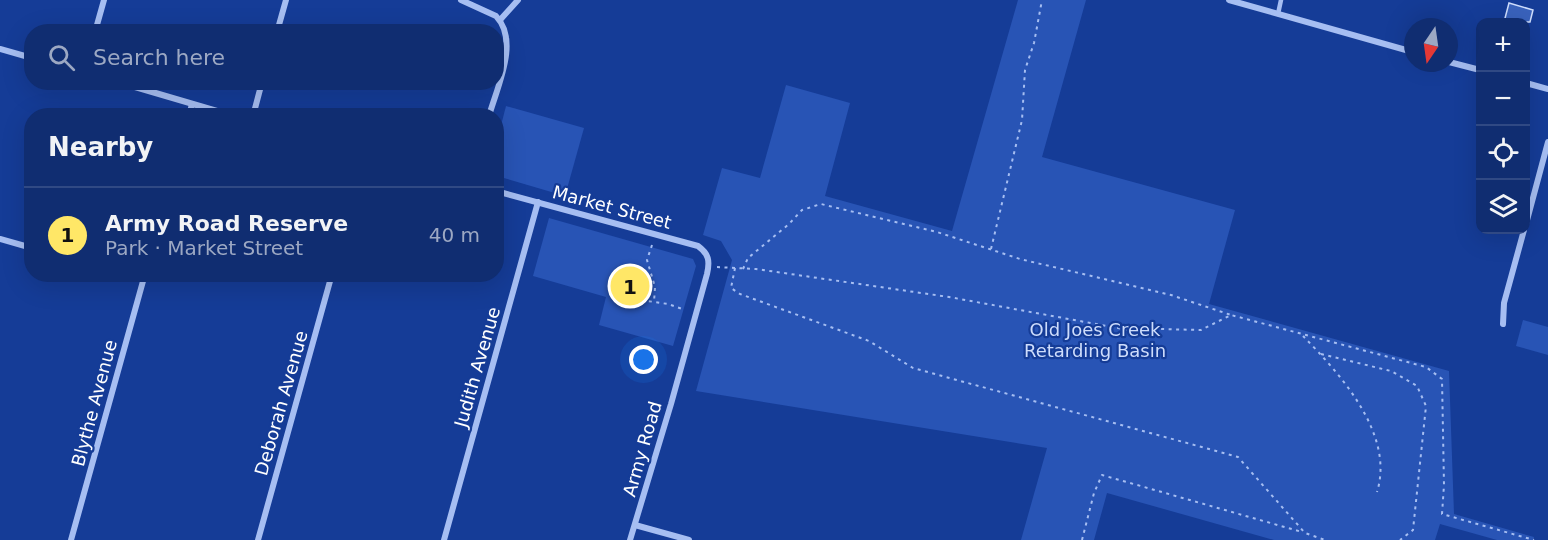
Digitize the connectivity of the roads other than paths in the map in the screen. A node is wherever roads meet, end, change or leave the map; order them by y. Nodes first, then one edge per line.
1 (104, 0) edge
2 (286, 0) edge
3 (461, 0) edge
4 (518, 0) edge
5 (1229, 0) edge
6 (1281, 0) edge
7 (1278, 14) junction
8 (500, 20) junction
9 (98, 24) edge
10 (279, 24) edge
11 (502, 24) edge
12 (504, 30) edge
13 (0, 49) edge
14 (1404, 49) edge
15 (24, 56) edge
16 (504, 64) edge
17 (1458, 64) edge
18 (1476, 69) edge
19 (1530, 84) edge
20 (1548, 89) edge
21 (145, 90) edge
22 (260, 90) edge
23 (496, 90) edge
24 (192, 104) junction
25 (191, 108) edge
26 (206, 108) edge
27 (255, 108) edge
28 (491, 108) edge
29 (1548, 142) edge
30 (504, 193) edge
31 (538, 202) junction
32 (1530, 209) edge
33 (1523, 234) edge
34 (0, 239) edge
35 (24, 246) edge
36 (709, 263) joint
37 (143, 282) edge
38 (330, 282) edge
39 (1503, 324) dead end
40 (635, 525) junction
41 (71, 540) edge
42 (258, 540) edge
43 (444, 540) edge
44 (630, 540) edge
45 (689, 540) edge

1 - 9 street
2 - 10 street
3 - 8 street
4 - 8 street
5 - 7 street
6 - 7 lane
7 - 14 street
8 - 11 street
12 - 16 street
13 - 15 street
17 - 18 street
19 - 20 street
21 - 24 street
22 - 27 street
23 - 28 street
24 - 25 street
24 - 26 street
29 - 32 street
30 - 31 street, Market Street
31 - 36 street, Market Street
31 - 43 street, Judith Avenue
33 - 39 street
34 - 35 street
36 - 40 street, Army Road
37 - 41 street, Blythe Avenue
38 - 42 street, Deborah Avenue
40 - 44 street, Army Road
40 - 45 street

